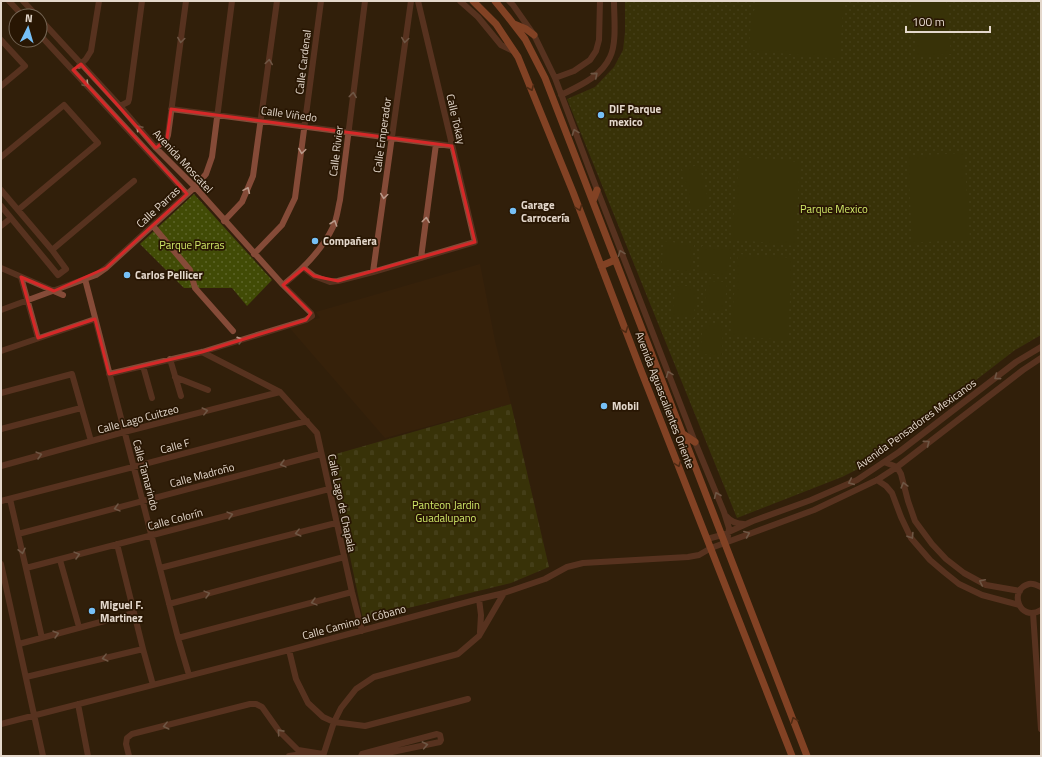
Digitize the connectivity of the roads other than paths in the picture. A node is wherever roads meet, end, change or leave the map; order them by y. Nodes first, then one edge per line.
1 (99, 1) edge
2 (142, 1) edge
3 (186, 1) edge
4 (232, 1) edge
5 (277, 1) edge
6 (321, 1) edge
7 (365, 1) edge
8 (411, 1) edge
9 (418, 1) edge
10 (460, 1) edge
11 (473, 1) edge
12 (495, 1) edge
13 (509, 1) edge
14 (600, 1) edge
15 (614, 1) edge
16 (514, 24) junction
17 (48, 28) edge
18 (534, 35) junction
19 (1, 40) edge
20 (48, 43) edge
21 (514, 52) junction
22 (81, 64) junction
23 (73, 70) junction
24 (555, 78) junction
25 (1, 86) edge
26 (561, 95) junction
27 (120, 106) junction
28 (172, 109) junction
29 (217, 115) junction
30 (261, 121) junction
31 (305, 126) junction
32 (348, 132) junction
33 (392, 138) junction
34 (436, 144) junction
35 (452, 146) junction
36 (156, 148) junction
37 (1, 157) edge
38 (134, 181) dead end
39 (195, 187) junction
40 (1, 190) edge
41 (597, 190) junction
42 (187, 194) junction
43 (592, 201) junction
44 (1, 206) edge
45 (18, 210) junction
46 (11, 218) junction
47 (224, 221) junction
48 (1, 226) edge
49 (153, 226) junction
50 (52, 250) junction
51 (254, 254) junction
52 (420, 258) junction
53 (615, 260) junction
54 (601, 266) junction
55 (1, 268) edge
56 (304, 268) junction
57 (373, 272) junction
58 (21, 277) junction
59 (85, 279) junction
60 (284, 286) junction
61 (54, 291) junction
62 (63, 295) dead end
63 (28, 301) junction
64 (1, 310) edge
65 (95, 319) junction
66 (233, 331) dead end
67 (38, 338) junction
68 (1041, 347) edge
69 (1, 351) edge
70 (202, 352) junction
71 (1041, 358) edge
72 (170, 359) junction
73 (1016, 362) junction
74 (143, 366) junction
75 (1023, 370) junction
76 (109, 374) junction
77 (175, 377) junction
78 (208, 390) dead end
79 (280, 392) junction
80 (1, 393) edge
81 (181, 396) dead end
82 (152, 398) dead end
83 (81, 408) junction
84 (307, 421) junction
85 (1, 429) edge
86 (124, 432) junction
87 (683, 434) junction
88 (91, 441) junction
89 (695, 442) junction
90 (898, 452) junction
91 (321, 454) junction
92 (906, 459) junction
93 (884, 462) junction
94 (1, 466) edge
95 (133, 467) junction
96 (897, 467) junction
97 (876, 480) junction
98 (329, 489) junction
99 (10, 499) junction
100 (1, 501) edge
101 (143, 501) junction
102 (724, 512) junction
103 (336, 523) junction
104 (746, 524) junction
105 (726, 533) junction
106 (18, 534) junction
107 (152, 535) junction
108 (707, 539) junction
109 (726, 543) junction
110 (117, 544) junction
111 (711, 548) junction
112 (344, 557) junction
113 (60, 560) junction
114 (1, 564) edge
115 (26, 568) junction
116 (160, 568) junction
117 (1041, 587) edge
118 (1020, 591) junction
119 (352, 592) junction
120 (504, 592) junction
121 (479, 599) junction
122 (169, 604) junction
123 (1020, 606) junction
124 (1041, 610) edge
125 (134, 613) junction
126 (1033, 613) junction
127 (79, 627) junction
128 (362, 631) junction
129 (479, 636) junction
130 (42, 638) junction
131 (178, 638) junction
132 (18, 644) junction
133 (143, 648) junction
134 (289, 650) junction
135 (189, 675) junction
136 (26, 677) junction
137 (153, 685) junction
138 (468, 699) dead end
139 (78, 704) junction
140 (35, 715) junction
141 (334, 722) junction
142 (1, 724) edge
143 (1041, 729) edge
144 (294, 753) edge
145 (321, 755) edge
146 (43, 756) edge
147 (88, 756) edge
148 (129, 756) edge
149 (361, 756) edge
150 (373, 756) edge
151 (792, 756) edge
152 (808, 756) edge

1 - 22 street
2 - 27 street
3 -> 28 street
4 - 29 street, Calle Parras
30 -> 5 street
6 - 31 street, Calle Cardenal
32 -> 7 street, Calle Rivier
8 -> 33 street, Calle Emperador
9 - 35 street, Calle Tokay
10 - 21 street
11 - 21 main road, Avenida Aguascalientes Oriente
12 - 16 main road, Avenida Aguascalientes Oriente
13 - 18 street, Avenida Aguascalientes Oriente
14 - 24 street
26 -> 15 street
16 - 18 main road
16 - 43 main road, Avenida Aguascalientes Oriente
17 - 22 street, Avenida Moscatel
18 - 24 street, Avenida Aguascalientes Oriente
19 - 25 street
20 - 23 street, Avenida Moscatel
21 -> 54 main road, Avenida Aguascalientes Oriente
22 - 23 street
22 - 27 street, Avenida Moscatel
23 -> 42 street, Avenida Moscatel
24 - 26 street, Avenida Aguascalientes Oriente
41 -> 26 street, Avenida Aguascalientes Oriente
36 -> 27 street, Avenida Moscatel
28 - 29 street, Calle Viñedo
28 - 36 street
29 - 30 street, Calle Viñedo
29 - 39 street, Calle Parras
30 - 31 street, Calle Viñedo
47 -> 30 street
31 - 32 street, Calle Viñedo
31 -> 51 street, Calle Cardenal
32 - 33 street, Calle Viñedo
56 -> 32 street, Calle Rivier
33 - 34 street, Calle Viñedo
33 -> 57 street, Calle Emperador
34 - 35 street, Calle Viñedo
52 -> 34 street
35 - 52 street, Calle Tokay
36 - 39 street, Avenida Moscatel
37 - 45 street
38 - 50 street
39 - 42 street, Calle Parras
39 - 47 street, Avenida Moscatel
40 - 45 street
41 - 43 main road
89 -> 41 street, Avenida Aguascalientes Oriente
42 - 49 street, Calle Parras
43 - 53 main road, Avenida Aguascalientes Oriente
44 - 46 street
45 - 50 street
46 - 48 street
46 - 50 street
47 - 51 street, Avenida Moscatel
49 - 59 street, Calle Parras
49 - 66 street
51 - 60 street, Avenida Moscatel
52 - 57 street
53 - 54 main road
53 - 87 main road, Avenida Aguascalientes Oriente
54 -> 108 main road, Avenida Aguascalientes Oriente
55 - 58 street
56 - 57 street
56 - 60 street, Calle Rivier
58 - 61 street
58 - 63 street
59 - 61 street, Calle Parras
59 - 65 street, Calle Tamarindo
70 -> 60 street, Avenida Moscatel
61 - 62 street
61 - 63 street, Calle Parras
63 - 64 street, Calle Parras
63 - 67 street
65 - 67 street
65 - 76 street, Calle Tamarindo
67 - 69 street
68 - 73 street, Avenida Pensadores Mexicanos
70 - 72 street
70 - 79 street, Calle Lago de Chapala
71 - 75 street, Avenida Pensadores Mexicanos
72 - 74 street
72 - 77 street
73 - 75 street
73 -> 90 street, Avenida Pensadores Mexicanos
74 - 76 street
74 - 82 street
92 -> 75 street, Avenida Pensadores Mexicanos
76 - 86 street, Calle Tamarindo
77 - 78 street
77 - 81 street
79 - 84 street, Calle Lago de Chapala
86 -> 79 street, Calle Lago Cuitzeo
80 - 83 street
83 - 85 street
83 - 88 street
84 - 91 street, Calle Lago de Chapala
84 - 95 street, Calle F
86 - 88 street, Calle Lago Cuitzeo
86 - 95 street, Calle Tamarindo
87 - 89 main road
87 - 105 main road, Avenida Aguascalientes Oriente
94 -> 88 street, Calle Lago Cuitzeo
102 -> 89 street, Avenida Aguascalientes Oriente
90 - 92 street
90 - 93 street, Avenida Pensadores Mexicanos
91 - 98 street, Calle Lago de Chapala
91 -> 101 street, Calle Madroño
92 - 96 street, Avenida Pensadores Mexicanos
93 - 96 street
93 -> 104 street, Avenida Pensadores Mexicanos
95 - 99 street, Calle F
95 - 101 street, Calle Tamarindo
96 - 97 street, Avenida Pensadores Mexicanos
118 -> 96 street
109 -> 97 street, Avenida Pensadores Mexicanos
97 -> 123 street
98 - 103 street, Calle Lago de Chapala
107 -> 98 street, Calle Colorín
99 - 100 street, Calle F
99 - 106 street
101 -> 106 street, Calle Madroño
101 - 107 street, Calle Tamarindo
102 - 104 street
102 - 105 street, Avenida Aguascalientes Oriente
103 - 112 street, Calle Lago de Chapala
103 -> 116 street
104 - 105 street, Avenida Pensadores Mexicanos
105 - 108 street, Avenida Pensadores Mexicanos
105 - 109 main road, Avenida Aguascalientes Oriente
106 -> 115 street
107 - 110 street, Calle Colorín
107 - 116 street, Calle Tamarindo
108 - 111 main road, Avenida Aguascalientes Oriente
109 - 111 street, Avenida Pensadores Mexicanos
152 -> 109 main road, Avenida Aguascalientes Oriente
113 -> 110 street, Calle Colorín
110 - 125 street
111 - 120 street, Calle Camino al Cóbano
111 - 151 main road, Avenida Aguascalientes Oriente
112 - 119 street, Calle Lago de Chapala
122 -> 112 street
113 - 115 street, Calle Colorín
113 - 127 street
114 - 132 street
115 - 130 street
116 - 122 street, Calle Tamarindo
117 - 118 street
118 - 123 street
119 - 128 street, Calle Lago de Chapala
119 -> 131 street
120 - 121 street, Calle Camino al Cóbano
120 - 129 street
121 - 128 street, Calle Camino al Cóbano
121 - 129 street
122 - 131 street, Calle Tamarindo
123 - 126 street
124 - 126 street
125 - 127 street
125 - 133 street
126 - 143 street
130 -> 127 street
128 - 134 street, Calle Camino al Cóbano
129 - 141 street
130 - 132 street
131 - 135 street, Calle Tamarindo
132 - 136 street
133 -> 136 street
133 - 137 street
134 - 135 street, Calle Camino al Cóbano
134 - 141 street
135 - 137 street, Calle Camino al Cóbano
136 - 140 street
137 - 139 street, Calle Camino al Cóbano
138 - 141 street
139 - 140 street, Calle Camino al Cóbano
139 - 147 street
140 - 142 street, Calle Camino al Cóbano
140 - 146 street
141 - 145 street
144 - 145 street
144 -> 148 street
150 -> 149 street

